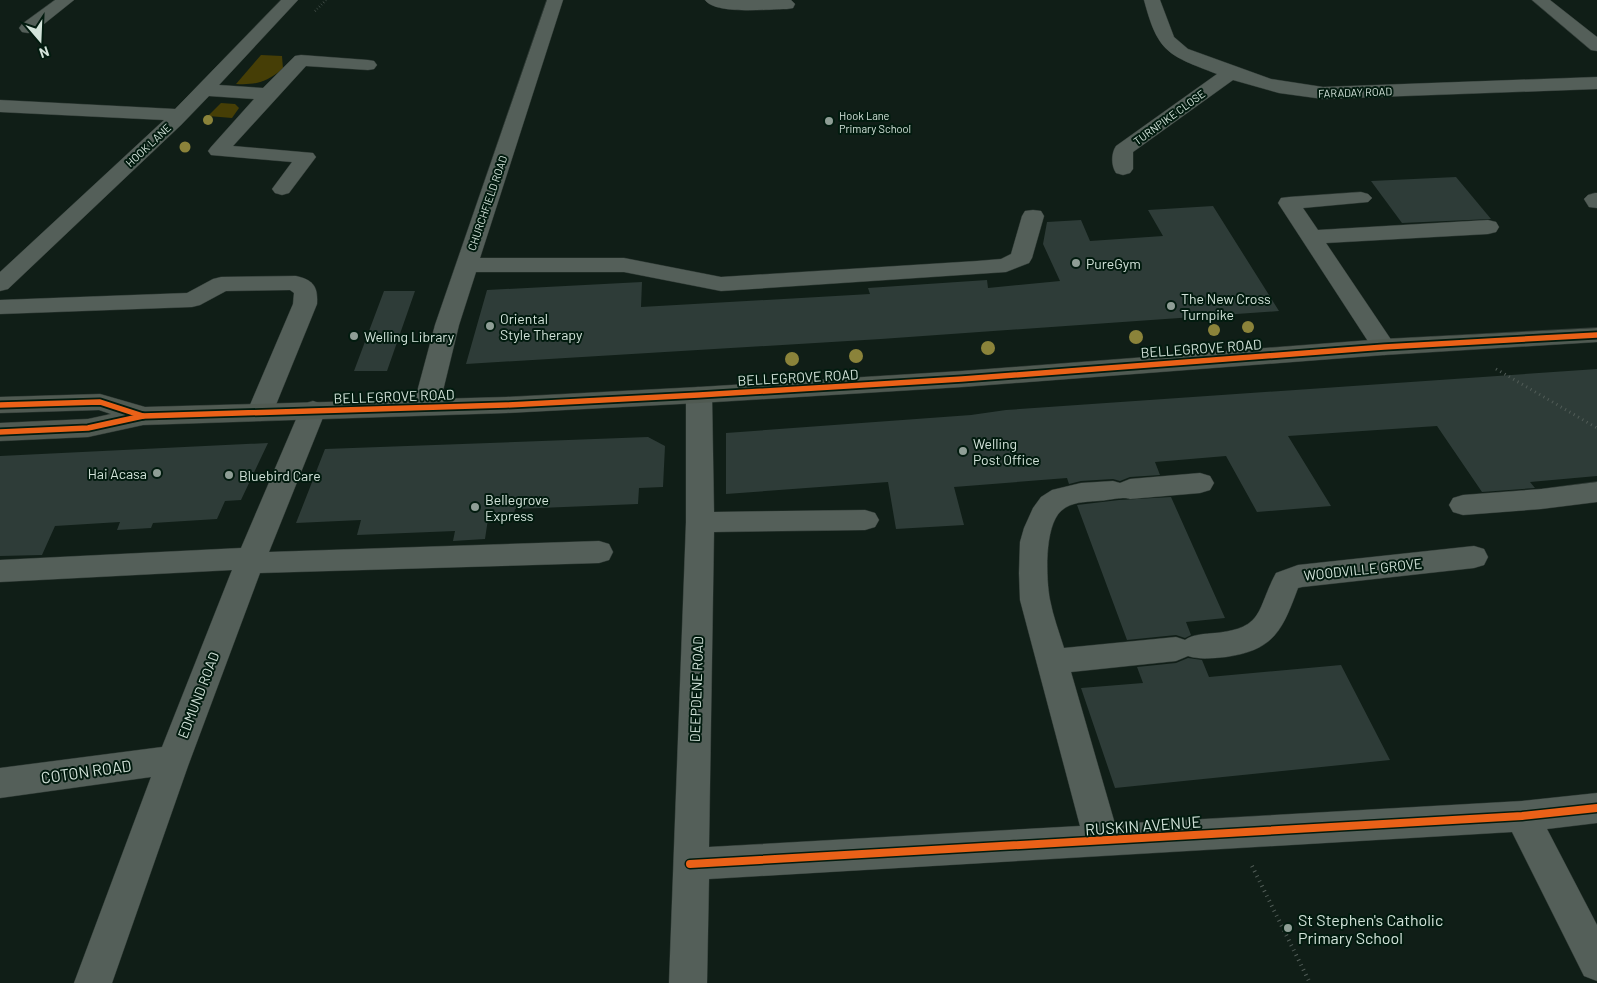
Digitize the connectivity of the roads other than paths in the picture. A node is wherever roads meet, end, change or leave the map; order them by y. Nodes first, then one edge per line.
1 (66, 0) edge
2 (290, 0) edge
3 (555, 0) edge
4 (713, 0) edge
5 (1152, 0) edge
6 (1540, 0) edge
7 (787, 4) dead end
8 (28, 28) dead end
9 (1597, 46) edge
10 (368, 65) dead end
11 (1230, 73) junction
12 (1597, 83) edge
13 (204, 90) junction
14 (268, 94) junction
15 (0, 106) edge
16 (180, 115) junction
17 (1123, 169) dead end
18 (282, 189) dead end
19 (1361, 198) dead end
20 (1033, 216) dead end
21 (1488, 227) dead end
22 (1312, 237) junction
23 (467, 265) junction
24 (0, 284) edge
25 (0, 306) edge
26 (1597, 335) edge
27 (1384, 347) junction
28 (699, 395) junction
29 (0, 405) edge
30 (426, 407) junction
31 (313, 410) junction
32 (260, 412) junction
33 (143, 416) junction
34 (0, 432) edge
35 (1200, 483) dead end
36 (1597, 492) edge
37 (1463, 505) dead end
38 (865, 520) dead end
39 (700, 522) junction
40 (599, 552) dead end
41 (1474, 557) dead end
42 (249, 561) junction
43 (0, 571) edge
44 (1052, 662) junction
45 (173, 760) junction
46 (0, 783) edge
47 (1597, 808) edge
48 (1522, 816) junction
49 (1102, 841) junction
50 (690, 864) junction
51 (1597, 963) edge
52 (94, 983) edge
53 (688, 983) edge

1 - 8 street
2 - 13 street, HOOK LANE
3 - 23 street, CHURCHFIELD ROAD
4 - 7 street
5 - 11 street, FARADAY ROAD
6 - 9 street
10 - 14 street
11 - 12 street, FARADAY ROAD
11 - 17 street, TURNPIKE CLOSE
13 - 14 street
13 - 16 street, HOOK LANE
14 - 18 street
15 - 16 street
16 - 24 street, HOOK LANE
19 - 22 street
20 - 23 street
21 - 22 street
22 - 27 street
23 - 30 street, CHURCHFIELD ROAD
25 - 32 street
26 - 27 main road, BELLEGROVE ROAD
27 - 28 main road, BELLEGROVE ROAD
28 - 30 main road, BELLEGROVE ROAD
28 - 39 street, DEEPDENE ROAD
29 - 33 main road
30 - 31 main road, BELLEGROVE ROAD
31 - 32 main road, BELLEGROVE ROAD
31 - 42 street, EDMUND ROAD
32 - 33 main road, BELLEGROVE ROAD
33 - 34 main road, BELLEGROVE ROAD
35 - 44 street
36 - 37 street
38 - 39 street
39 - 50 street, DEEPDENE ROAD
40 - 42 street
41 - 44 street, WOODVILLE GROVE
42 - 43 street
42 - 45 street, EDMUND ROAD
44 - 49 street
45 - 46 street, COTON ROAD
45 - 52 street, EDMUND ROAD
47 - 48 street, RUSKIN AVENUE
48 - 49 street, RUSKIN AVENUE
48 - 51 street
49 - 50 street, RUSKIN AVENUE
50 - 53 street, DEEPDENE ROAD

